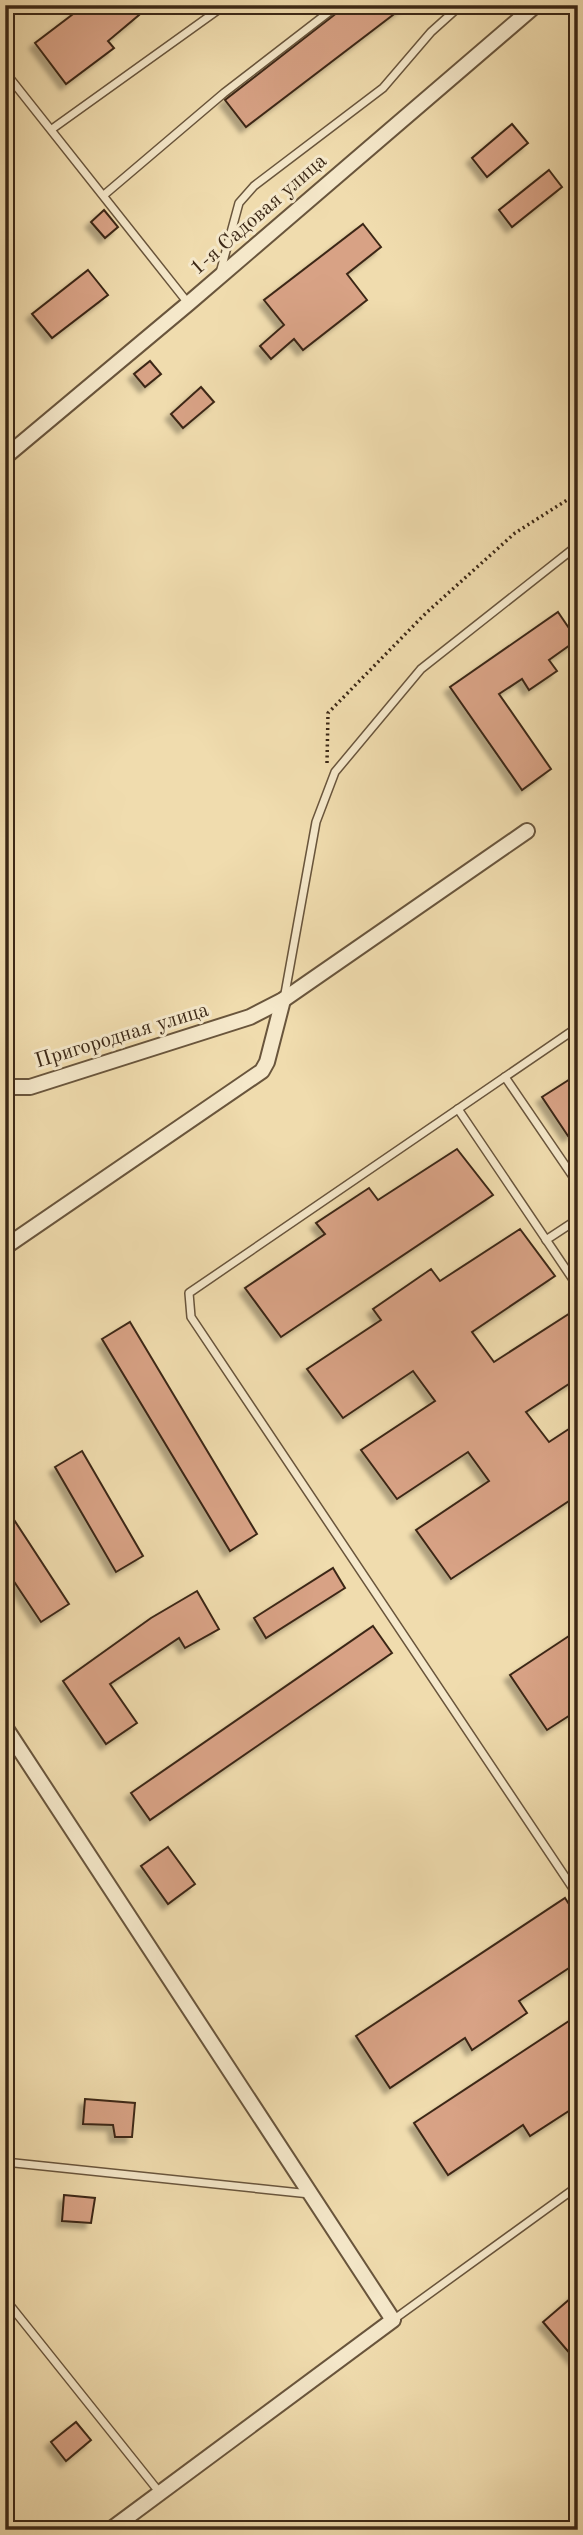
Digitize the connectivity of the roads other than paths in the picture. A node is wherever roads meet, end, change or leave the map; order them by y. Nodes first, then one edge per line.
1 (225, 5) edge
2 (338, 5) edge
3 (461, 5) edge
4 (536, 5) edge
5 (5, 72) edge
6 (52, 129) junction
7 (104, 195) junction
8 (218, 278) junction
9 (189, 303) junction
10 (7, 456) edge
11 (578, 545) edge
12 (527, 831) dead end
13 (284, 1000) junction
14 (578, 1027) edge
15 (505, 1077) junction
16 (5, 1087) edge
17 (458, 1109) junction
18 (578, 1184) edge
19 (578, 1219) edge
20 (546, 1240) junction
21 (5, 1247) edge
22 (578, 1287) edge
23 (5, 1727) edge
24 (578, 1896) edge
25 (5, 2162) edge
26 (578, 2186) edge
27 (310, 2194) junction
28 (5, 2299) edge
29 (393, 2320) junction
30 (160, 2493) junction
31 (110, 2530) edge

1 - 6 lane
2 - 7 lane
3 - 8 lane
4 - 8 street, 1-я Садовая улица
5 - 6 lane
6 - 7 lane
7 - 9 lane
8 - 9 street, 1-я Садовая улица
9 - 10 street, 1-я Садовая улица
11 - 13 lane
12 - 13 street, Пригородная улица
13 - 16 street, Пригородная улица
13 - 21 street
14 - 15 lane
15 - 17 lane
15 - 18 lane
17 - 20 lane
17 - 24 lane
19 - 20 lane
20 - 22 lane
23 - 27 street
25 - 27 lane
26 - 29 lane
27 - 29 street
28 - 30 lane
29 - 30 street
30 - 31 street

